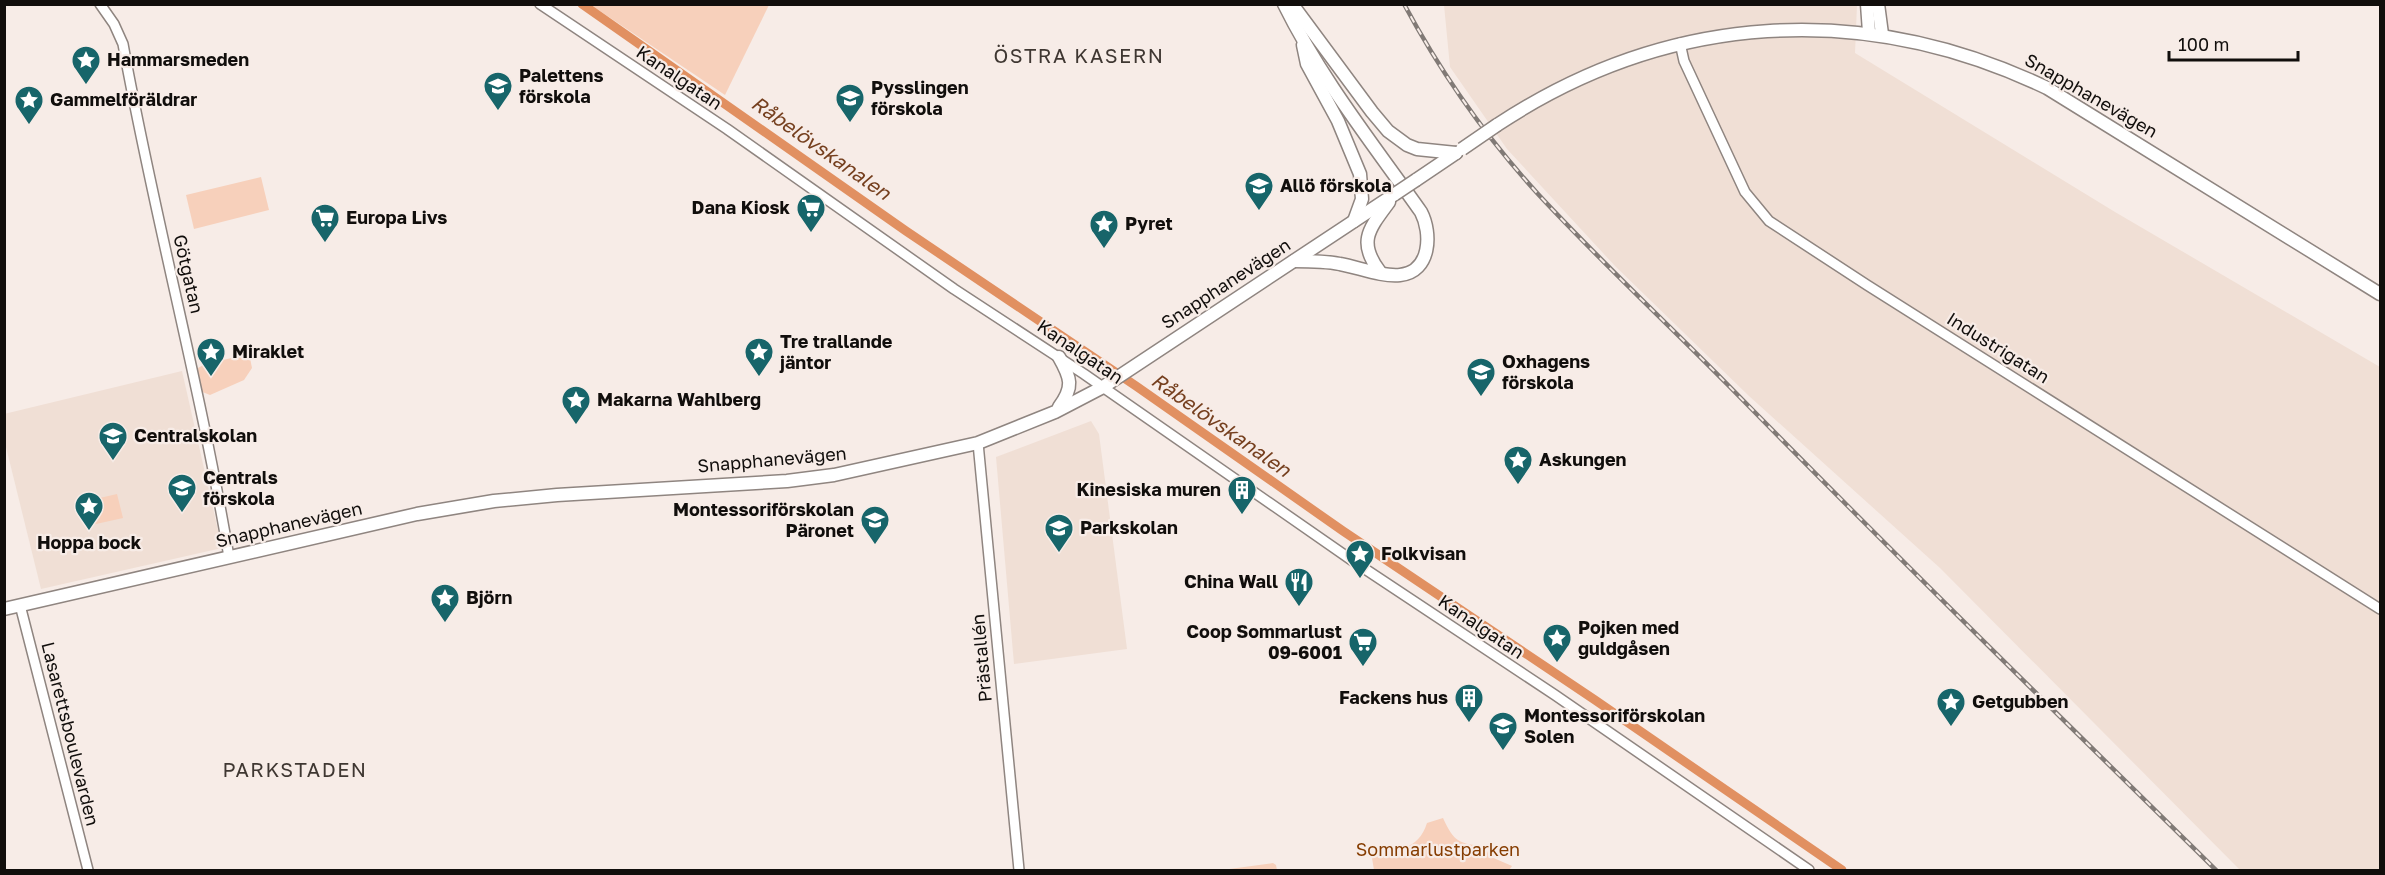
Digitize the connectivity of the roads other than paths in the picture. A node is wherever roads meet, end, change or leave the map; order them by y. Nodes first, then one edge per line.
1 (100, 4) edge
2 (540, 4) edge
3 (1284, 4) edge
4 (1292, 4) edge
5 (1867, 4) edge
6 (1878, 4) edge
7 (1869, 32) junction
8 (1882, 34) junction
9 (1316, 36) junction
10 (1303, 42) junction
11 (1680, 43) junction
12 (1328, 78) junction
13 (1459, 151) junction
14 (1395, 194) junction
15 (1354, 221) junction
16 (1294, 261) junction
17 (1380, 272) junction
18 (2380, 294) edge
19 (1059, 357) junction
20 (1103, 387) junction
21 (1055, 412) junction
22 (978, 443) junction
23 (229, 557) junction
24 (20, 605) junction
25 (4, 609) edge
26 (2380, 609) edge
27 (88, 870) edge
28 (1019, 870) edge
29 (1809, 870) edge

1 - 23 street, Götgatan
2 - 19 street, Kanalgatan
3 - 10 main road
4 - 9 main road
5 - 7 main road
6 - 8 main road
7 - 8 main road, Snapphanevägen
7 - 11 main road, Snapphanevägen
8 - 18 main road, Snapphanevägen
9 - 12 main road
9 - 13 main road
10 - 12 main road
10 - 15 main road
11 - 13 main road, Snapphanevägen, bridge
11 - 26 street, Industrigatan
12 - 17 main road
13 - 14 main road, Snapphanevägen, bridge
14 - 15 main road, Snapphanevägen
14 - 17 main road
15 - 16 main road, Snapphanevägen
16 - 17 main road
16 - 20 main road, Snapphanevägen
19 - 20 street, Kanalgatan
19 - 21 main road
20 - 21 main road, Snapphanevägen
20 - 29 street, Kanalgatan
21 - 22 main road, Snapphanevägen
22 - 23 main road, Snapphanevägen
22 - 28 street, Prästallén
23 - 24 main road, Snapphanevägen
24 - 25 main road, Snapphanevägen
24 - 27 street, Lasarettsboulevarden

